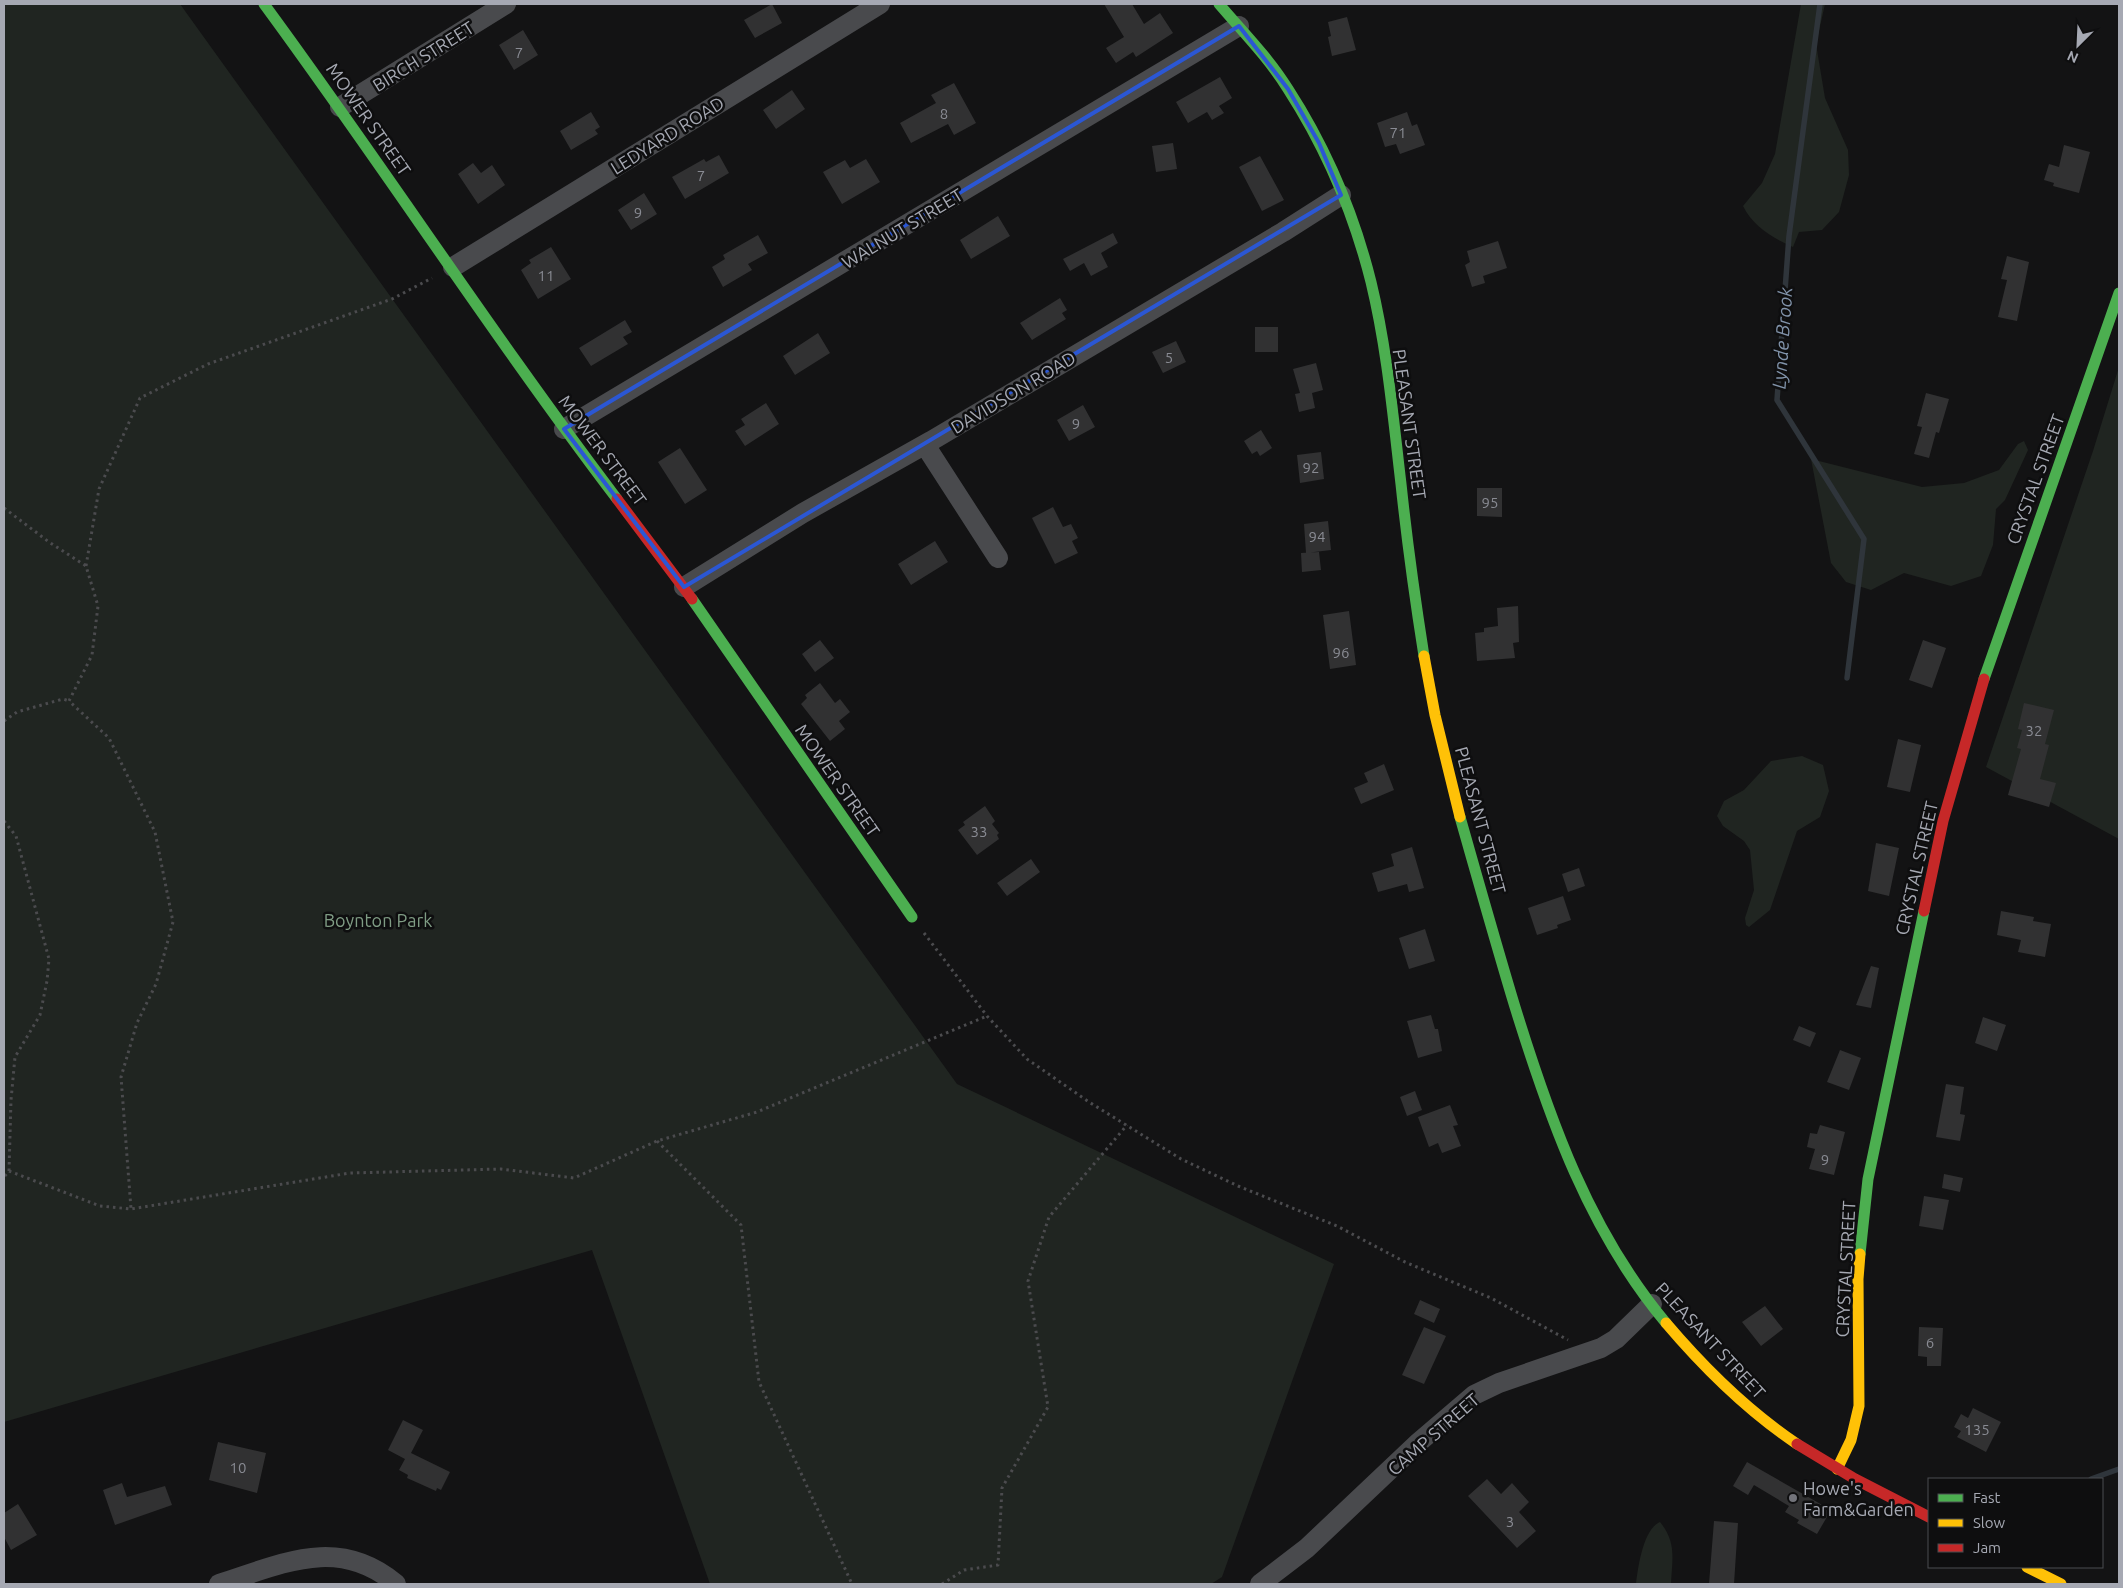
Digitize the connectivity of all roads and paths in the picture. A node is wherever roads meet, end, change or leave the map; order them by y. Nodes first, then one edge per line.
1 (264, 4) edge
2 (506, 4) edge
3 (880, 4) edge
4 (1219, 4) edge
5 (1239, 26) junction
6 (340, 107) junction
7 (1341, 195) junction
8 (453, 267) junction
9 (2119, 293) edge
10 (564, 429) junction
11 (925, 445) junction
12 (4, 508) edge
13 (998, 558) dead end
14 (86, 566) junction
15 (684, 587) junction
16 (69, 701) junction
17 (4, 721) edge
18 (4, 821) edge
19 (912, 917) joint
20 (987, 1016) junction
21 (1127, 1125) junction
22 (657, 1142) junction
23 (10, 1171) junction
24 (4, 1177) edge
25 (131, 1209) junction
26 (1652, 1304) junction
27 (1589, 1353) junction
28 (1837, 1469) junction
29 (1928, 1516) edge
30 (2029, 1568) edge
31 (219, 1584) edge
32 (396, 1584) edge
33 (852, 1584) edge
34 (942, 1584) edge
35 (1260, 1584) edge
36 (2061, 1584) edge

1 - 6 street, MOWER STREET
2 - 6 street, BIRCH STREET
3 - 8 street, LEDYARD ROAD
4 - 5 street, PLEASANT STREET
5 - 7 street, PLEASANT STREET
5 - 10 street, WALNUT STREET
6 - 8 street, MOWER STREET
7 - 11 street, DAVIDSON ROAD
7 - 26 street, PLEASANT STREET
8 - 10 street, MOWER STREET
8 - 14 path
9 - 28 street, CRYSTAL STREET
10 - 15 street, MOWER STREET
11 - 13 street
11 - 15 street, DAVIDSON ROAD
12 - 14 path
14 - 16 path
15 - 19 street, MOWER STREET
16 - 17 path
16 - 25 path
18 - 23 path
19 - 20 path
20 - 21 path
20 - 22 path
21 - 27 path
21 - 34 path
22 - 25 path
22 - 33 path
23 - 24 path
23 - 25 path
26 - 27 street, CAMP STREET
26 - 28 street, PLEASANT STREET
27 - 35 street, CAMP STREET
28 - 29 street, PLEASANT STREET
30 - 36 street
31 - 32 street

